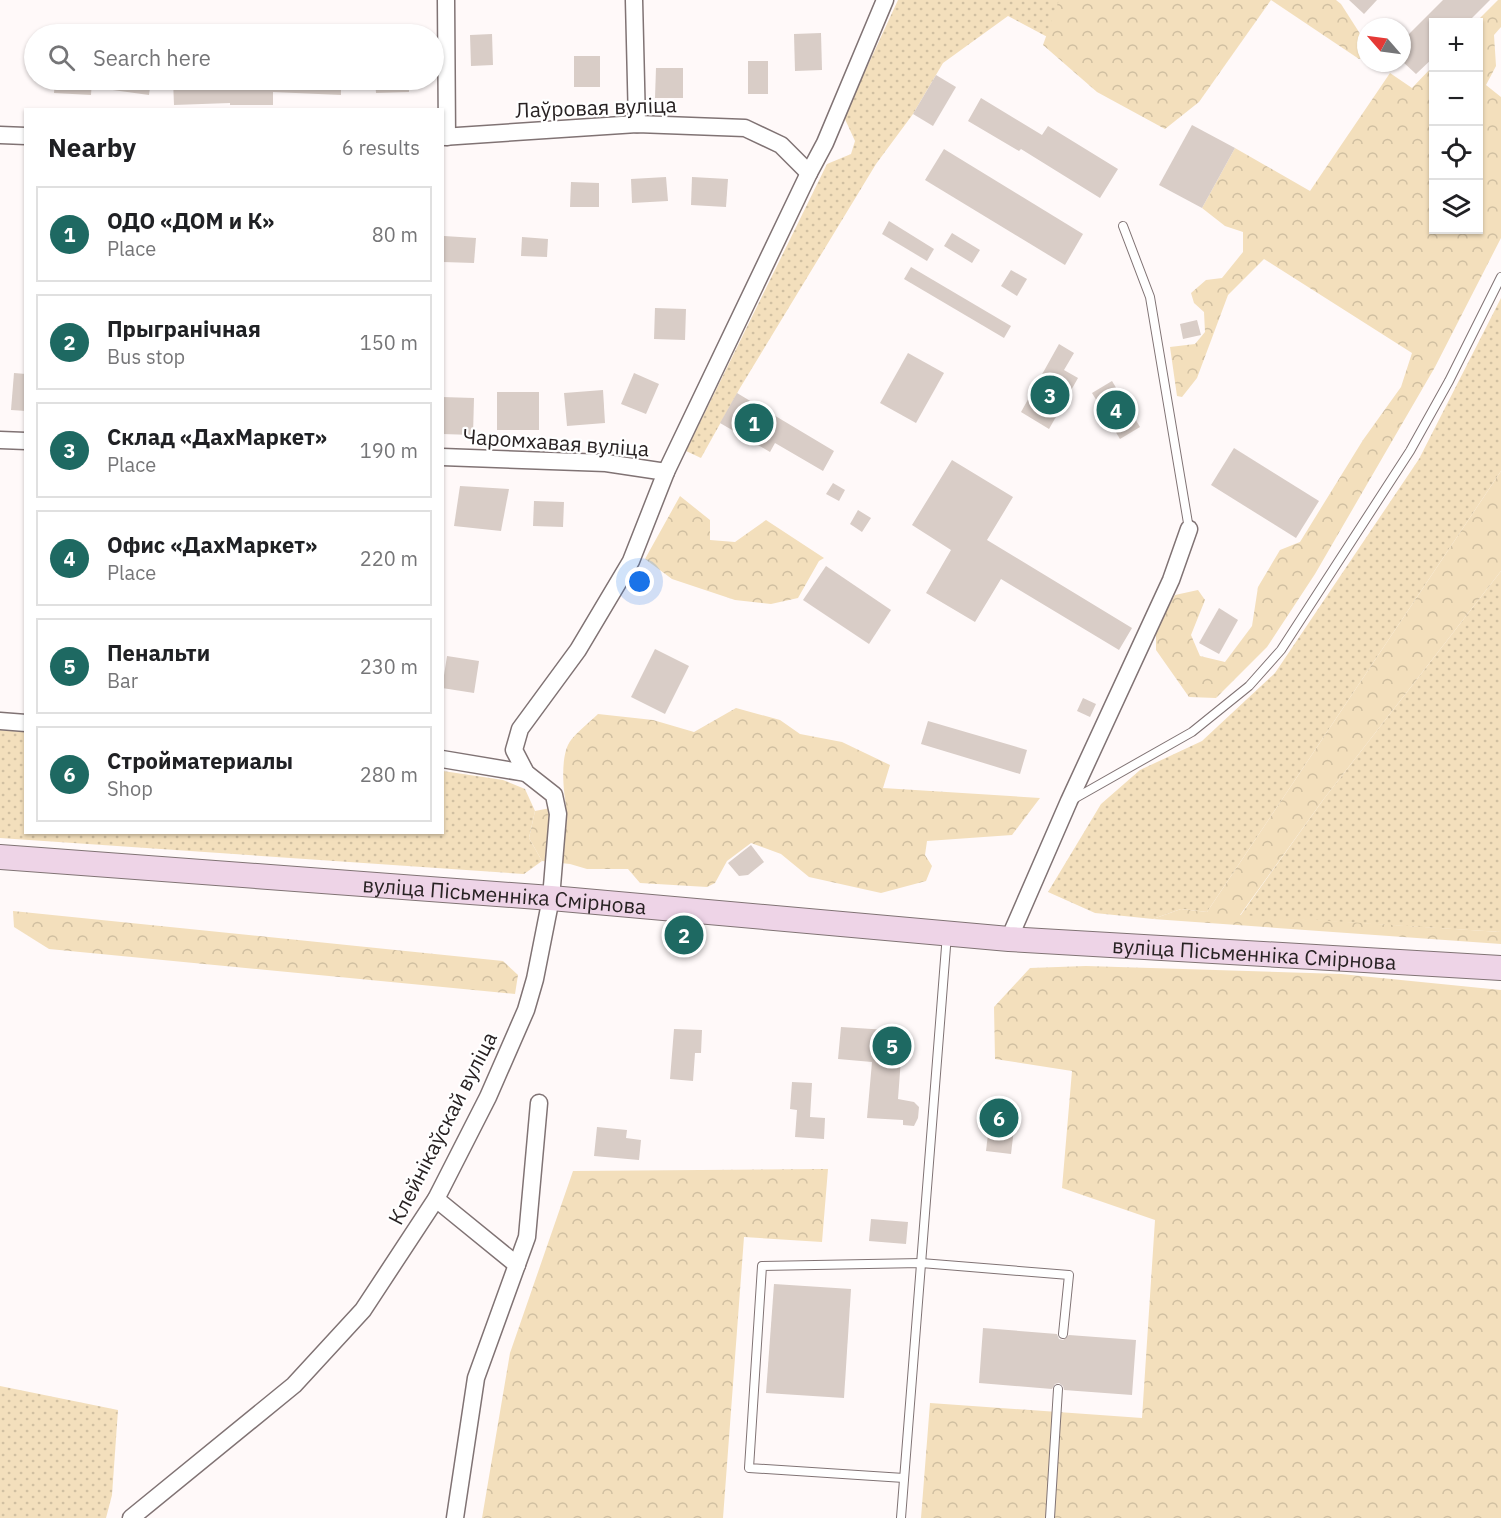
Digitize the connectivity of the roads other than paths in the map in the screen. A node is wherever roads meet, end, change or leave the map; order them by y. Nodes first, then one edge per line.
1 (446, 0) edge
2 (634, 0) edge
3 (885, 0) edge
4 (637, 123) junction
5 (0, 135) edge
6 (24, 136) edge
7 (445, 137) edge
8 (809, 173) junction
9 (1123, 226) dead end
10 (1501, 277) edge
11 (0, 440) edge
12 (24, 441) edge
13 (444, 457) edge
14 (666, 472) junction
15 (1189, 529) joint
16 (0, 721) edge
17 (24, 723) edge
18 (444, 759) edge
19 (526, 773) junction
20 (1069, 801) junction
21 (0, 857) edge
22 (551, 898) junction
23 (947, 933) junction
24 (1009, 939) junction
25 (1501, 968) edge
26 (539, 1103) dead end
27 (436, 1199) junction
28 (921, 1263) junction
29 (517, 1265) junction
30 (1063, 1334) dead end
31 (1058, 1389) dead end
32 (904, 1478) junction
33 (131, 1518) edge
34 (455, 1518) edge
35 (901, 1518) edge
36 (1050, 1518) edge

1 - 7 street
2 - 4 street
3 - 8 street
4 - 7 street, Лаўровая вуліца
4 - 8 street, Лаўровая вуліца
5 - 6 street
8 - 14 street
9 - 15 lane
10 - 20 lane
11 - 12 street
13 - 14 street, Чаромхавая вуліца
14 - 19 street
15 - 20 street
16 - 17 street
18 - 19 street
19 - 22 street, Клейнікаўскай вуліца
20 - 24 street
21 - 22 main road, вуліца Пісьменніка Смірнова
22 - 23 main road, вуліца Пісьменніка Смірнова
22 - 27 street, Клейнікаўскай вуліца
23 - 24 main road, вуліца Пісьменніка Смірнова
23 - 28 lane
24 - 25 main road, вуліца Пісьменніка Смірнова
26 - 29 street
27 - 29 street
27 - 33 street, Клейнікаўскай вуліца
28 - 30 lane
28 - 32 lane
28 - 32 lane
29 - 34 street
31 - 36 lane
32 - 35 lane

